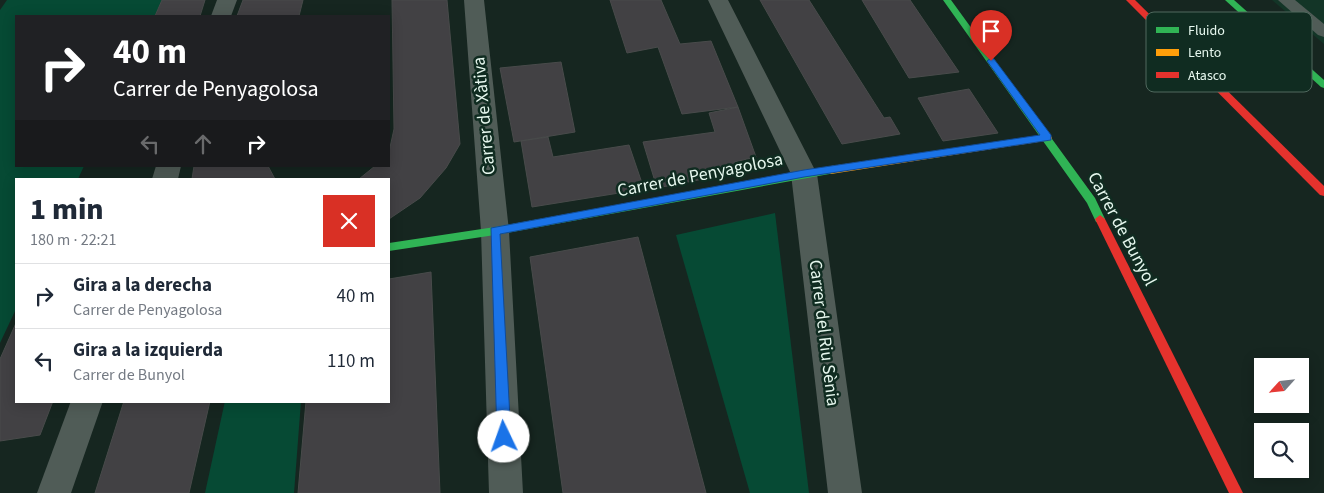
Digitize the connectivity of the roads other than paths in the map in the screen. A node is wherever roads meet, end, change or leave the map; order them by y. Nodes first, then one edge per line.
1 (227, 0) edge
2 (474, 0) edge
3 (718, 0) edge
4 (947, 0) edge
5 (1130, 0) edge
6 (1229, 0) edge
7 (1286, 0) edge
8 (1242, 12) edge
9 (1300, 12) edge
10 (221, 15) edge
11 (1146, 16) edge
12 (1312, 22) edge
13 (1324, 32) edge
14 (1312, 74) edge
15 (1324, 85) edge
16 (1223, 92) edge
17 (1047, 138) junction
18 (804, 174) junction
19 (1324, 192) edge
20 (494, 231) junction
21 (390, 247) edge
22 (86, 403) edge
23 (54, 493) edge
24 (506, 493) edge
25 (844, 493) edge
26 (1236, 493) edge

1 - 10 street
2 - 20 street, Carrer de Xàtiva
3 - 18 street, Carrer del Riu Sènia
4 - 17 street, Carrer de Bunyol
5 - 11 street
6 - 8 street
7 - 9 lane
12 - 13 lane
14 - 15 street
16 - 19 street
17 - 18 street, Carrer de Penyagolosa
17 - 26 street, Carrer de Bunyol
18 - 20 street, Carrer de Penyagolosa
18 - 25 street, Carrer del Riu Sènia
20 - 21 street, Carrer de Penyagolosa
20 - 24 street, Carrer de Xàtiva
22 - 23 street

